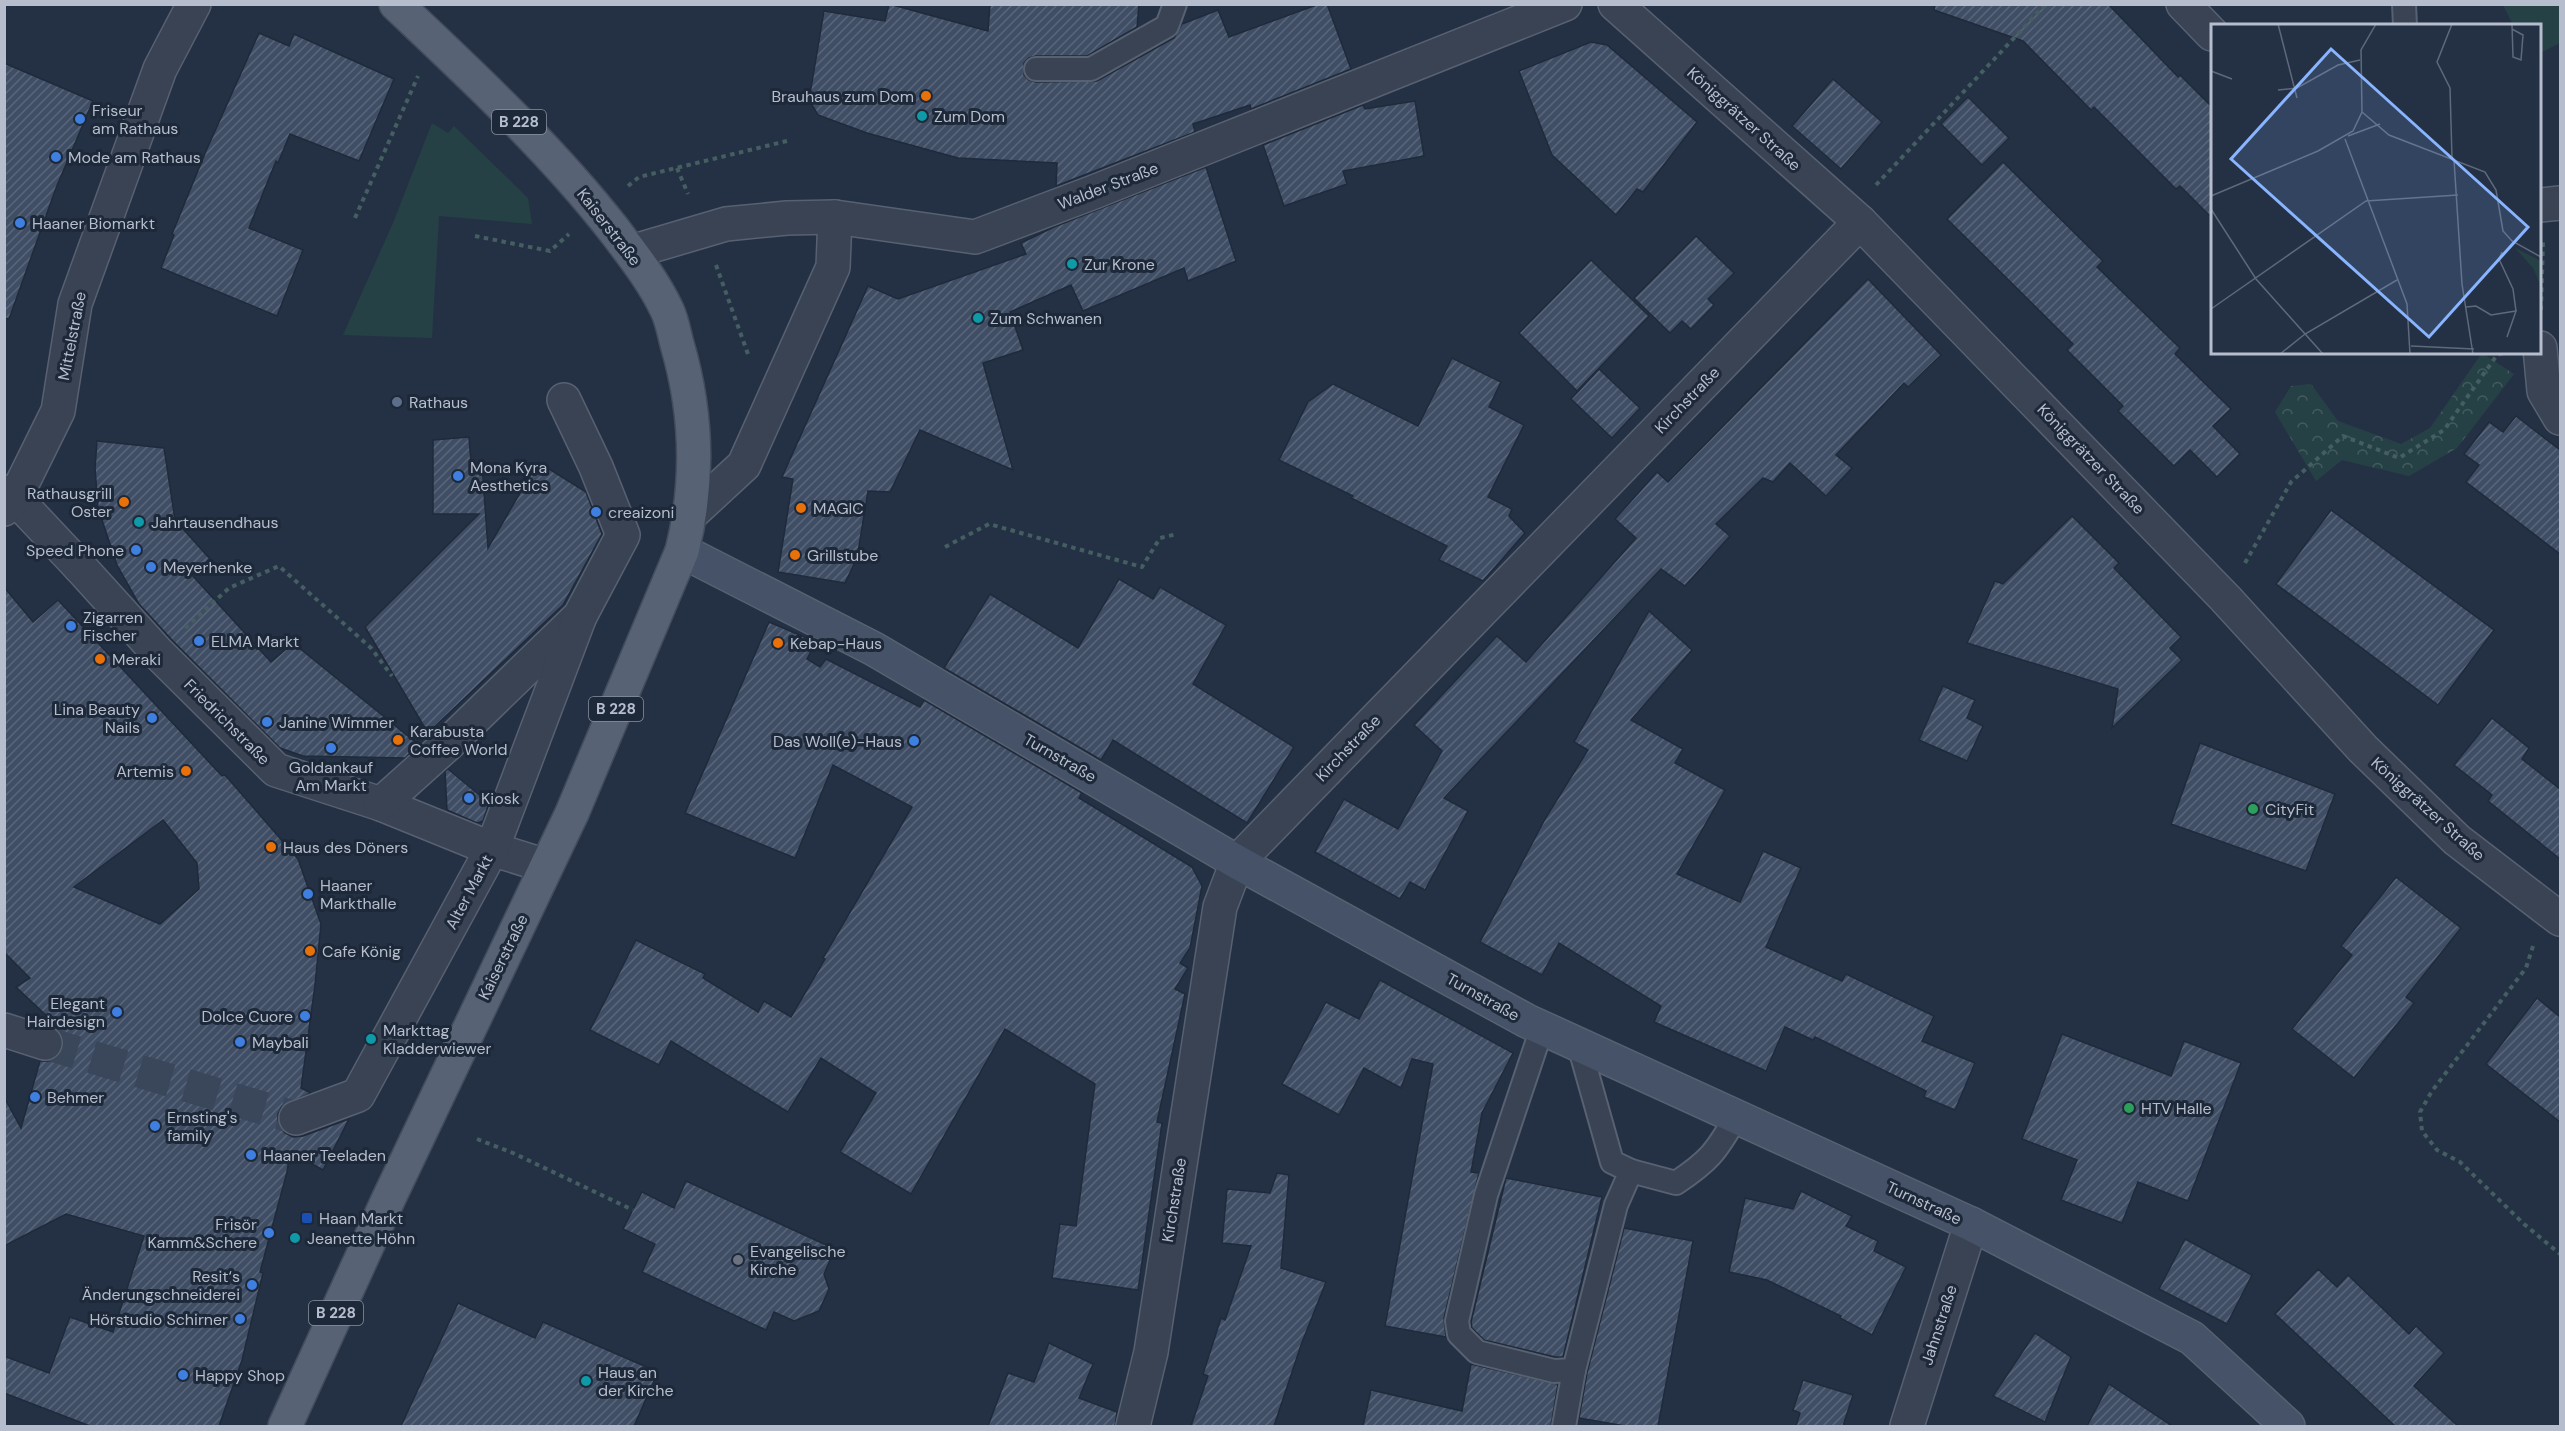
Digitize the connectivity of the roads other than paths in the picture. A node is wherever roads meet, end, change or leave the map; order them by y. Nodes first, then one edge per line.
1 (194, 4) edge
2 (396, 4) edge
3 (1175, 4) edge
4 (1565, 4) edge
5 (1615, 4) edge
6 (2183, 4) edge
7 (2404, 4) edge
8 (2405, 24) edge
9 (2211, 33) edge
10 (1036, 69) dead end
11 (835, 217) junction
12 (1855, 218) junction
13 (631, 252) junction
14 (2541, 354) edge
15 (564, 400) dead end
16 (2560, 418) edge
17 (8, 500) edge
18 (691, 514) junction
19 (682, 551) junction
20 (580, 616) junction
21 (381, 804) junction
22 (492, 849) junction
23 (1237, 862) junction
24 (546, 866) junction
25 (2552, 912) edge
26 (1542, 1028) junction
27 (4, 1030) edge
28 (45, 1043) tunnel mouth
29 (1579, 1044) junction
30 (1737, 1117) junction
31 (296, 1118) tunnel mouth
32 (1631, 1171) junction
33 (1971, 1224) junction
34 (1574, 1370) junction
35 (285, 1426) edge
36 (1133, 1426) edge
37 (1564, 1426) edge
38 (1907, 1426) edge
39 (2288, 1426) edge

1 - 17 street, Mittelstraße
2 - 13 main road, Kaiserstraße / B 228
3 - 10 lane
4 - 11 street, Walder Straße
5 - 12 street, Königgrätzer Straße
6 - 9 street
7 - 8 lane
11 - 13 street, Walder Straße
11 - 18 street
12 - 23 street, Kirchstraße
12 - 25 street, Königgrätzer Straße
13 - 18 main road, Kaiserstraße / B 228
14 - 16 street
15 - 20 street, Alter Markt
17 - 21 street, Friedrichstraße
18 - 19 main road, Kaiserstraße / B 228
19 - 23 main road, Turnstraße
19 - 24 main road, Kaiserstraße / B 228
20 - 21 street, Alter Markt
20 - 22 street, Alter Markt
21 - 22 street, Friedrichstraße
22 - 24 street, Friedrichstraße
22 - 31 street, Alter Markt
23 - 26 main road, Turnstraße
23 - 36 street, Kirchstraße
24 - 35 main road, Kaiserstraße / B 228
26 - 29 main road, Turnstraße
26 - 34 lane
27 - 28 street
29 - 30 main road, Turnstraße
29 - 32 lane
30 - 32 lane
30 - 33 main road, Turnstraße
32 - 34 lane
33 - 38 street, Jahnstraße
33 - 39 main road, Turnstraße
34 - 37 lane

